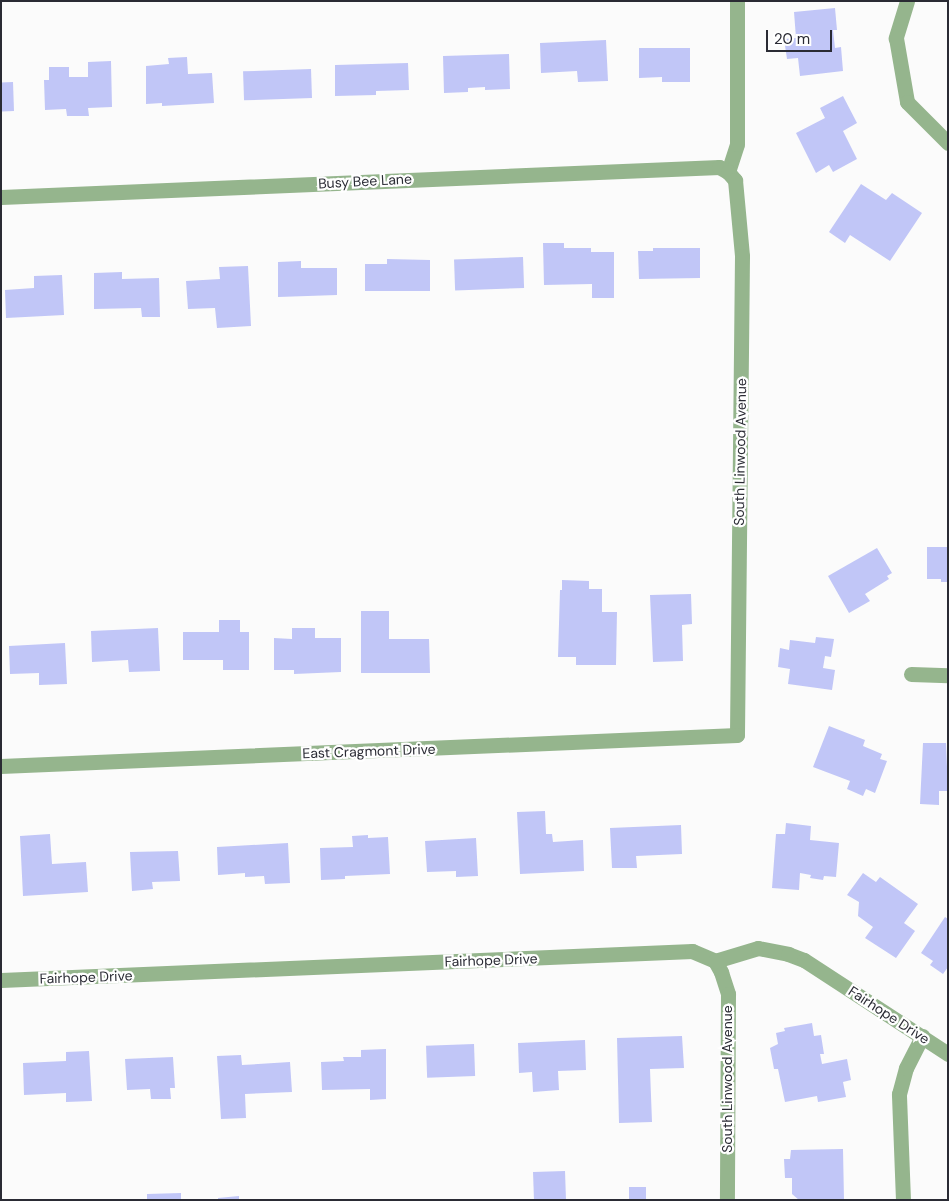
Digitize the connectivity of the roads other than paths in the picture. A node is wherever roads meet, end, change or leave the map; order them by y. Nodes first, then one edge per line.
1 (738, 1) edge
2 (907, 1) edge
3 (948, 143) edge
4 (728, 172) junction
5 (1, 198) edge
6 (910, 674) dead end
7 (948, 675) edge
8 (737, 735) joint
9 (1, 766) edge
10 (715, 961) junction
11 (1, 980) edge
12 (922, 1036) junction
13 (948, 1054) edge
14 (727, 1200) edge
15 (902, 1200) edge

1 - 4 street
2 - 3 street
4 - 5 street, Busy Bee Lane
4 - 8 street, South Linwood Avenue
6 - 7 street
8 - 9 street, East Cragmont Drive
10 - 11 street, Fairhope Drive
10 - 12 street, Fairhope Drive
10 - 14 street, South Linwood Avenue
12 - 13 street, Fairhope Drive
12 - 15 street

